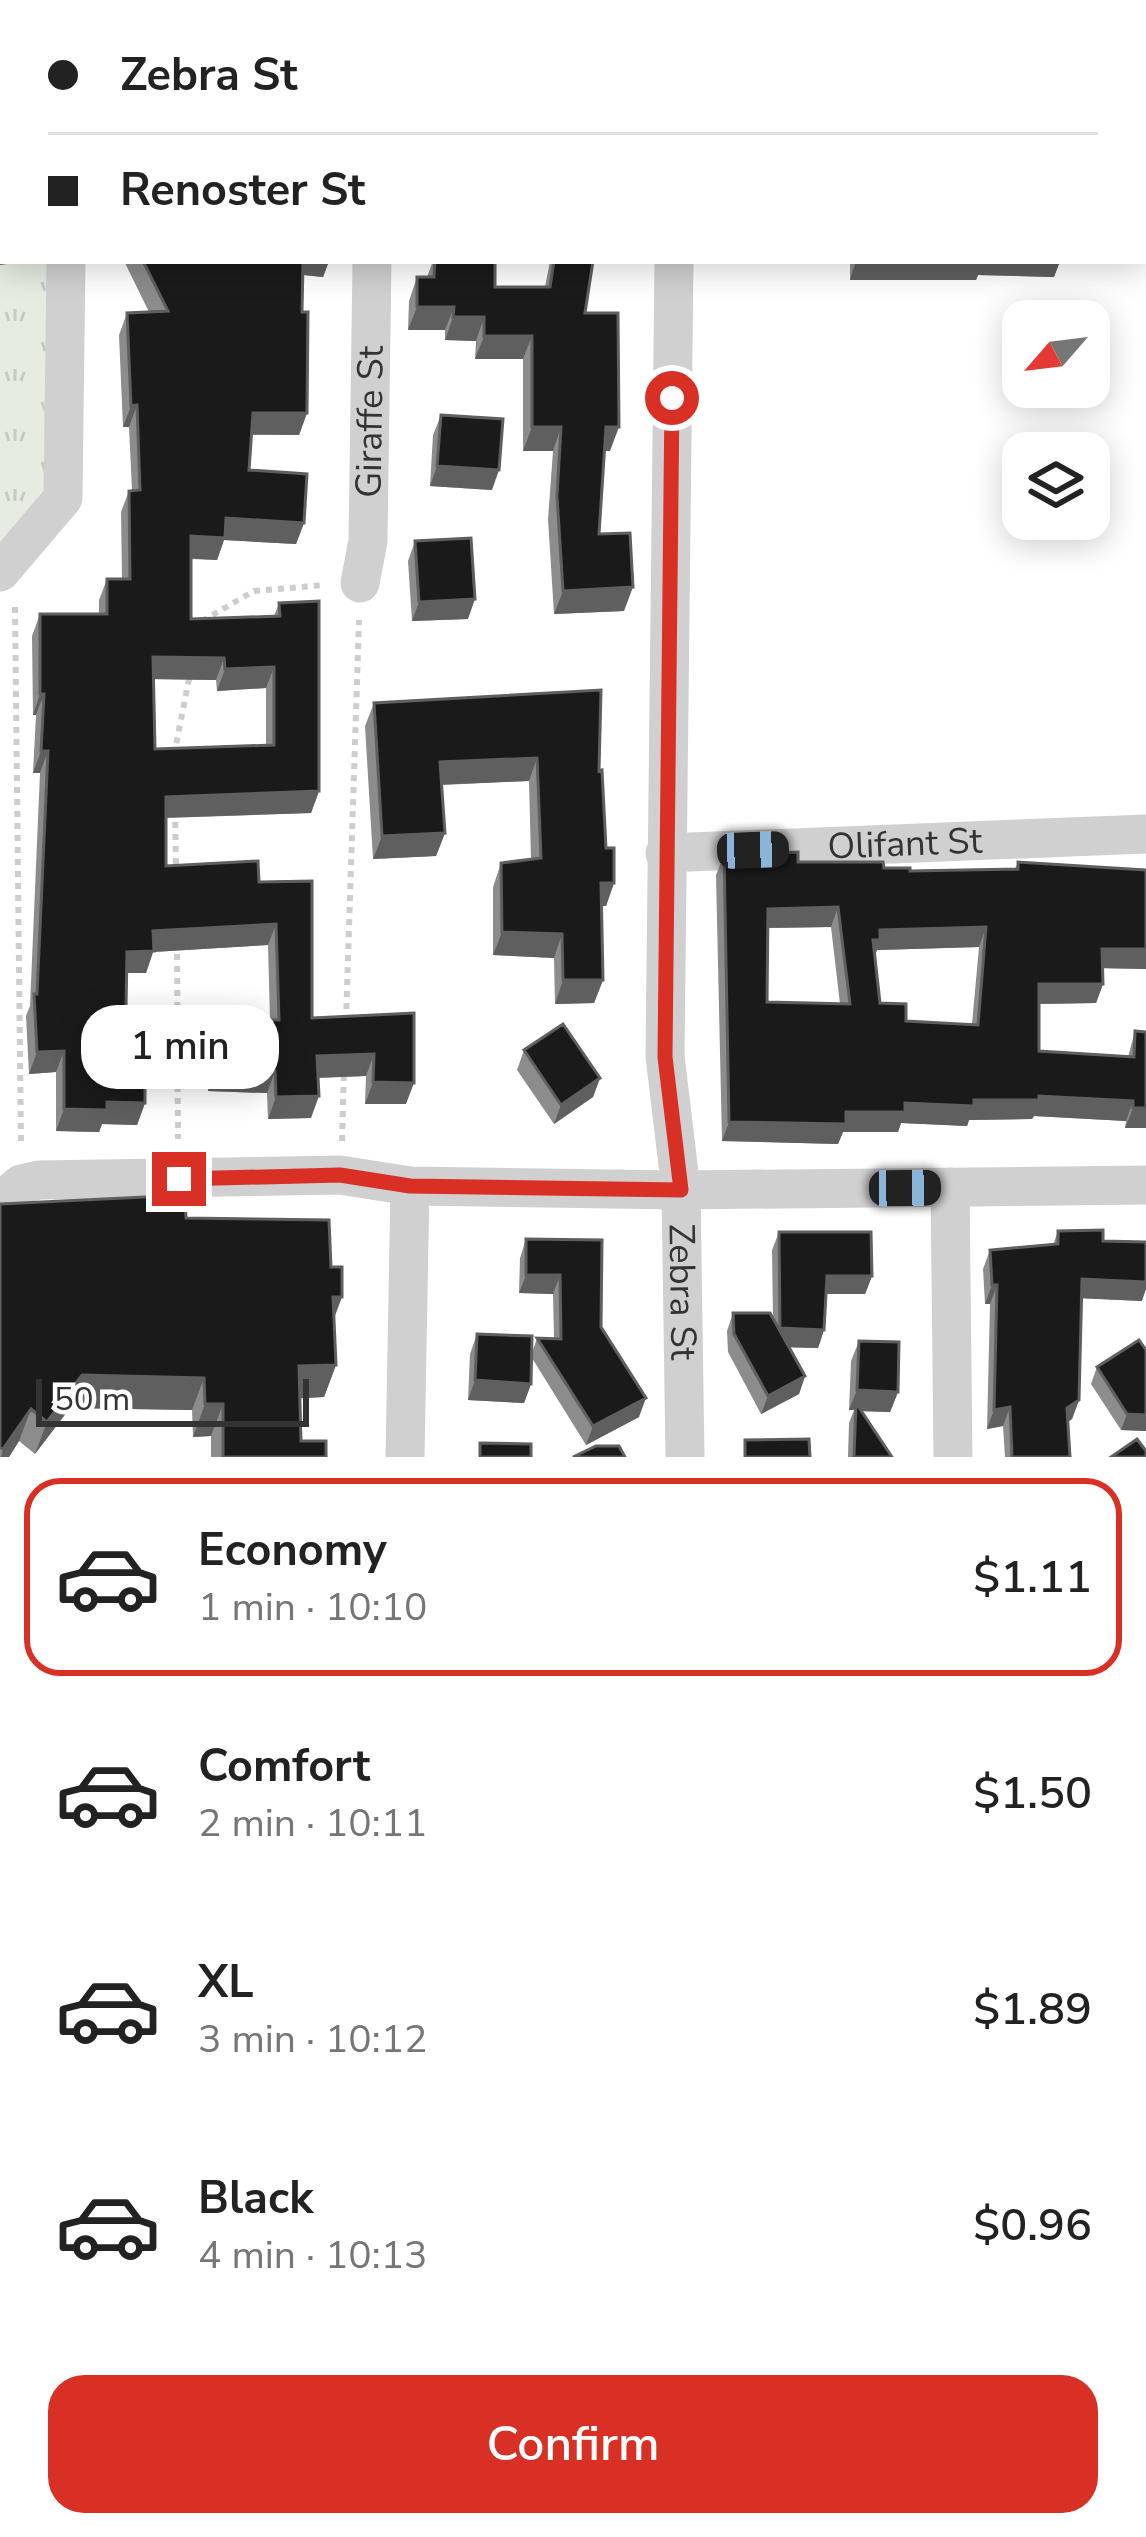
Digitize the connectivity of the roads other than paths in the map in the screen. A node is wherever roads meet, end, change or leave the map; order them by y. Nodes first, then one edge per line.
1 (66, 264) edge
2 (372, 264) edge
3 (674, 264) edge
4 (7, 564) edge
5 (360, 583) road end
6 (1146, 834) edge
7 (665, 853) junction
8 (1146, 1185) edge
9 (410, 1186) junction
10 (950, 1187) junction
11 (681, 1190) junction
12 (11, 1193) edge
13 (405, 1457) edge
14 (686, 1457) edge
15 (953, 1457) edge

1 - 4 street
2 - 5 street, Giraffe St
3 - 7 street, Zebra St
6 - 7 street, Olifant St
7 - 11 street, Zebra St
8 - 10 street
9 - 11 street
9 - 12 street
9 - 13 street
10 - 11 street
10 - 15 street
11 - 14 street, Zebra St

